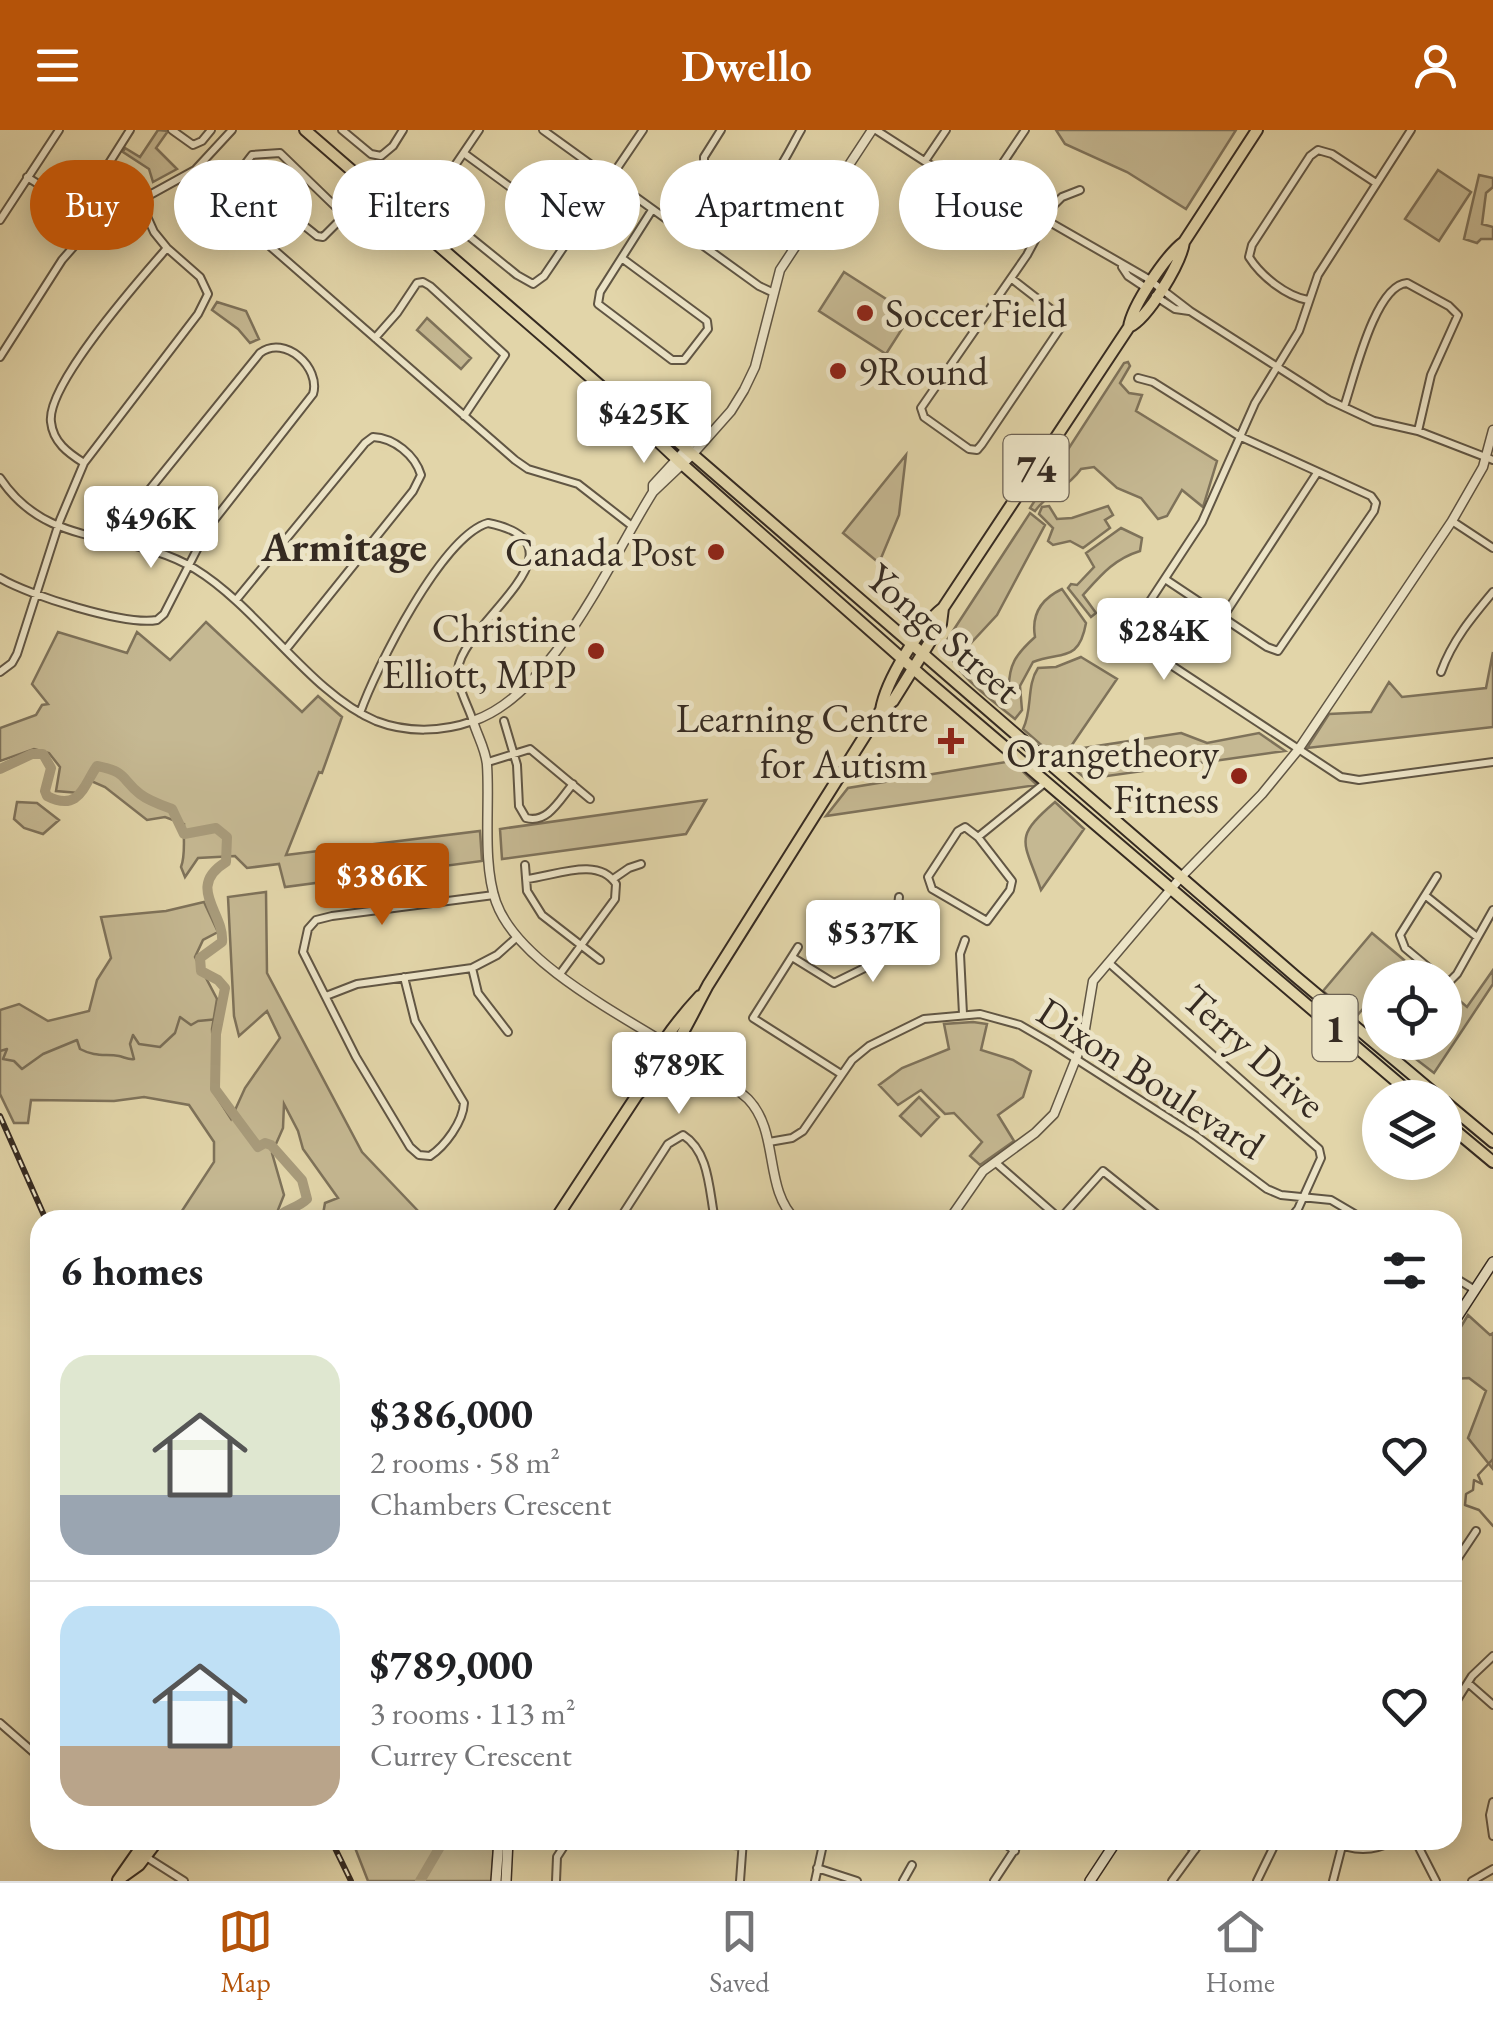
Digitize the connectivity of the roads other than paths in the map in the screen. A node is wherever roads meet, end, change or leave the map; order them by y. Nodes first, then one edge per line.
1 (60, 130) edge
2 (130, 130) edge
3 (172, 130) edge
4 (211, 130) edge
5 (232, 130) edge
6 (305, 130) edge
7 (342, 130) edge
8 (403, 130) edge
9 (479, 130) edge
10 (542, 130) edge
11 (642, 130) edge
12 (721, 130) edge
13 (802, 130) edge
14 (874, 130) edge
15 (946, 130) edge
16 (1024, 130) edge
17 (1257, 130) edge
18 (1411, 130) edge
19 (465, 154) junction
20 (111, 160) edge
21 (204, 160) edge
22 (584, 160) edge
23 (621, 160) edge
24 (922, 160) edge
25 (926, 160) edge
26 (1004, 160) edge
27 (27, 177) junction
28 (30, 179) edge
29 (505, 183) edge
30 (1376, 183) junction
31 (1080, 190) dead end
32 (1058, 200) edge
33 (640, 201) edge
34 (270, 202) joint
35 (652, 210) junction
36 (0, 220) edge
37 (1058, 227) edge
38 (154, 232) edge
39 (166, 248) junction
40 (71, 250) edge
41 (273, 250) edge
42 (562, 250) edge
43 (1029, 250) edge
44 (623, 259) junction
45 (1012, 279) junction
46 (1154, 289) junction
47 (774, 293) junction
48 (1308, 300) junction
49 (376, 338) junction
50 (0, 357) edge
51 (1276, 368) junction
52 (1138, 378) dead end
53 (1344, 406) junction
54 (464, 416) junction
55 (1493, 430) edge
56 (1418, 431) junction
57 (1239, 436) junction
58 (684, 457) junction
59 (1489, 458) edge
60 (84, 463) junction
61 (1317, 473) junction
62 (0, 478) edge
63 (1452, 521) junction
64 (632, 526) junction
65 (58, 528) junction
66 (126, 544) junction
67 (1493, 548) edge
68 (188, 565) junction
69 (0, 578) edge
70 (1166, 579) junction
71 (1493, 592) edge
72 (36, 595) junction
73 (236, 600) junction
74 (943, 608) junction
75 (1223, 617) junction
76 (912, 645) junction
77 (287, 648) junction
78 (922, 653) junction
79 (908, 663) junction
80 (0, 672) edge
81 (1442, 672) dead end
82 (360, 713) junction
83 (473, 721) junction
84 (504, 721) dead end
85 (1298, 750) junction
86 (514, 753) junction
87 (488, 762) junction
88 (1493, 762) edge
89 (1046, 782) junction
90 (573, 784) junction
91 (590, 799) dead end
92 (978, 837) junction
93 (641, 864) dead end
94 (525, 865) dead end
95 (1182, 876) junction
96 (1437, 876) dead end
97 (527, 879) junction
98 (613, 879) junction
99 (1170, 890) junction
100 (494, 895) junction
101 (1426, 896) junction
102 (899, 897) dead end
103 (1493, 910) edge
104 (1477, 936) junction
105 (516, 938) junction
106 (965, 940) dead end
107 (581, 947) junction
108 (798, 947) dead end
109 (792, 956) junction
110 (600, 960) dead end
111 (1421, 960) edge
112 (1109, 963) junction
113 (1462, 964) edge
114 (472, 968) junction
115 (560, 974) junction
116 (404, 977) junction
117 (326, 996) junction
118 (963, 1014) junction
119 (508, 1032) dead end
120 (669, 1047) junction
121 (1076, 1061) junction
122 (841, 1074) junction
123 (1395, 1080) edge
124 (1418, 1080) edge
125 (1462, 1116) edge
126 (1462, 1136) edge
127 (769, 1142) junction
128 (1493, 1142) edge
129 (995, 1162) junction
130 (1493, 1162) edge
131 (1303, 1198) junction
132 (562, 1210) edge
133 (625, 1210) edge
134 (713, 1210) edge
135 (787, 1210) edge
136 (955, 1210) edge
137 (1049, 1210) edge
138 (1069, 1210) edge
139 (1151, 1210) edge
140 (1295, 1210) edge
141 (1348, 1210) edge
142 (1493, 1262) edge
143 (1462, 1282) edge
144 (1475, 1290) junction
145 (1462, 1309) edge
146 (1476, 1530) dead end
147 (1462, 1552) edge
148 (1493, 1656) edge
149 (1468, 1683) junction
150 (1462, 1693) edge
151 (1493, 1705) edge
152 (0, 1722) edge
153 (30, 1749) edge
154 (1493, 1802) edge
155 (1493, 1836) edge
156 (138, 1850) edge
157 (143, 1850) edge
158 (147, 1850) edge
159 (498, 1850) edge
160 (508, 1850) edge
161 (562, 1850) edge
162 (742, 1850) edge
163 (822, 1850) edge
164 (1110, 1850) edge
165 (1195, 1850) edge
166 (1272, 1850) edge
167 (1341, 1850) edge
168 (1420, 1850) edge
169 (1014, 1851) edge
170 (142, 1854) junction
171 (912, 1865) dead end
172 (817, 1868) junction
173 (1493, 1869) edge
174 (118, 1881) edge
175 (184, 1881) edge
176 (496, 1881) edge
177 (506, 1881) edge
178 (556, 1881) edge
179 (740, 1881) edge
180 (815, 1881) edge
181 (857, 1881) edge
182 (903, 1881) edge
183 (994, 1881) edge
184 (1090, 1881) edge
185 (1172, 1881) edge
186 (1257, 1881) edge
187 (1333, 1881) edge
188 (1436, 1881) edge
189 (1472, 1881) edge

1 - 27 street
2 - 20 street
3 - 4 street
5 - 21 street
6 - 58 main road, Yonge Street / 1
7 - 8 street
9 - 19 street
10 - 22 street
11 - 23 street
12 - 13 street
14 - 24 street
14 - 47 street
15 - 25 street
16 - 26 street
17 - 46 main road, 74
18 - 30 street
19 - 29 street
19 - 42 street
27 - 28 street
27 - 36 street
30 - 48 street
30 - 48 street
31 - 32 street
33 - 35 street
34 - 34 street
35 - 44 street
35 - 47 street
37 - 46 street
38 - 39 street
39 - 60 street
39 - 60 street
40 - 50 street
41 - 49 street
43 - 45 street
44 - 44 street
45 - 45 street
46 - 51 street
46 - 74 main road, 74
47 - 58 street
48 - 51 street
49 - 54 street
49 - 54 street
51 - 53 street
51 - 57 street
52 - 57 street
53 - 56 street
53 - 56 street
54 - 64 street
55 - 59 street
56 - 59 street
57 - 61 street
57 - 70 street
58 - 64 street
58 - 76 main road, Yonge Street / 1
58 - 79 main road, Yonge Street / 1
59 - 63 street
60 - 65 street
61 - 75 street
61 - 75 street
62 - 65 street
63 - 67 street
63 - 85 street
64 - 83 street
65 - 66 street
65 - 72 street
66 - 68 street
66 - 68 street
68 - 72 street
68 - 73 street
69 - 72 street
70 - 75 street
70 - 85 street
71 - 81 street
72 - 80 street
73 - 77 street
73 - 77 street
74 - 76 main road, 74
74 - 78 main road, 74
76 - 78 main road, Yonge Street / 1
76 - 79 main road, 74
77 - 82 street
78 - 79 main road, 74
78 - 95 main road, Yonge Street / 1
79 - 89 main road, Yonge Street / 1
79 - 120 main road, 74
82 - 83 street
82 - 83 street
83 - 87 street
84 - 86 street
85 - 88 street
85 - 95 street
86 - 87 street
86 - 90 street
86 - 90 street
87 - 100 street
89 - 92 street
89 - 99 main road, Yonge Street / 1
90 - 91 street
92 - 92 street
93 - 98 street
94 - 97 street
95 - 99 street
95 - 124 main road, Yonge Street / 1
96 - 101 street
97 - 98 street
97 - 107 street
98 - 107 street
99 - 112 street
99 - 123 main road, Yonge Street / 1
100 - 105 street
100 - 117 street
101 - 104 street
101 - 111 street
102 - 109 street
103 - 104 street
104 - 113 street
105 - 114 street
105 - 115 street
106 - 118 street
107 - 110 street
107 - 115 street
108 - 109 street
109 - 122 street
112 - 121 street
112 - 131 street, Terry Drive
114 - 116 street
114 - 119 street
115 - 120 street
116 - 117 street
116 - 117 street
118 - 121 street, Dixon Boulevard
118 - 122 street, Dixon Boulevard
120 - 127 street
120 - 132 main road, 74
121 - 129 street
121 - 131 street, Dixon Boulevard
122 - 127 street, Dixon Boulevard
125 - 128 main road, Yonge Street / 1
126 - 130 main road
127 - 135 street
129 - 136 street
129 - 137 street
131 - 140 street
131 - 141 street, Dixon Boulevard
133 - 134 street
138 - 139 street
142 - 144 main road
143 - 144 street
144 - 145 main road
146 - 147 street
148 - 149 street
149 - 150 street
149 - 151 street
152 - 153 street
154 - 155 street
156 - 170 street
157 - 170 main road
158 - 170 main road
159 - 176 main road
160 - 177 main road
161 - 178 street
162 - 179 street
163 - 172 street
164 - 184 main road
165 - 185 street
166 - 186 street
167 - 187 street
168 - 188 street
169 - 183 street
170 - 174 main road
170 - 175 street
171 - 182 street
172 - 180 street
172 - 181 street
173 - 189 street

